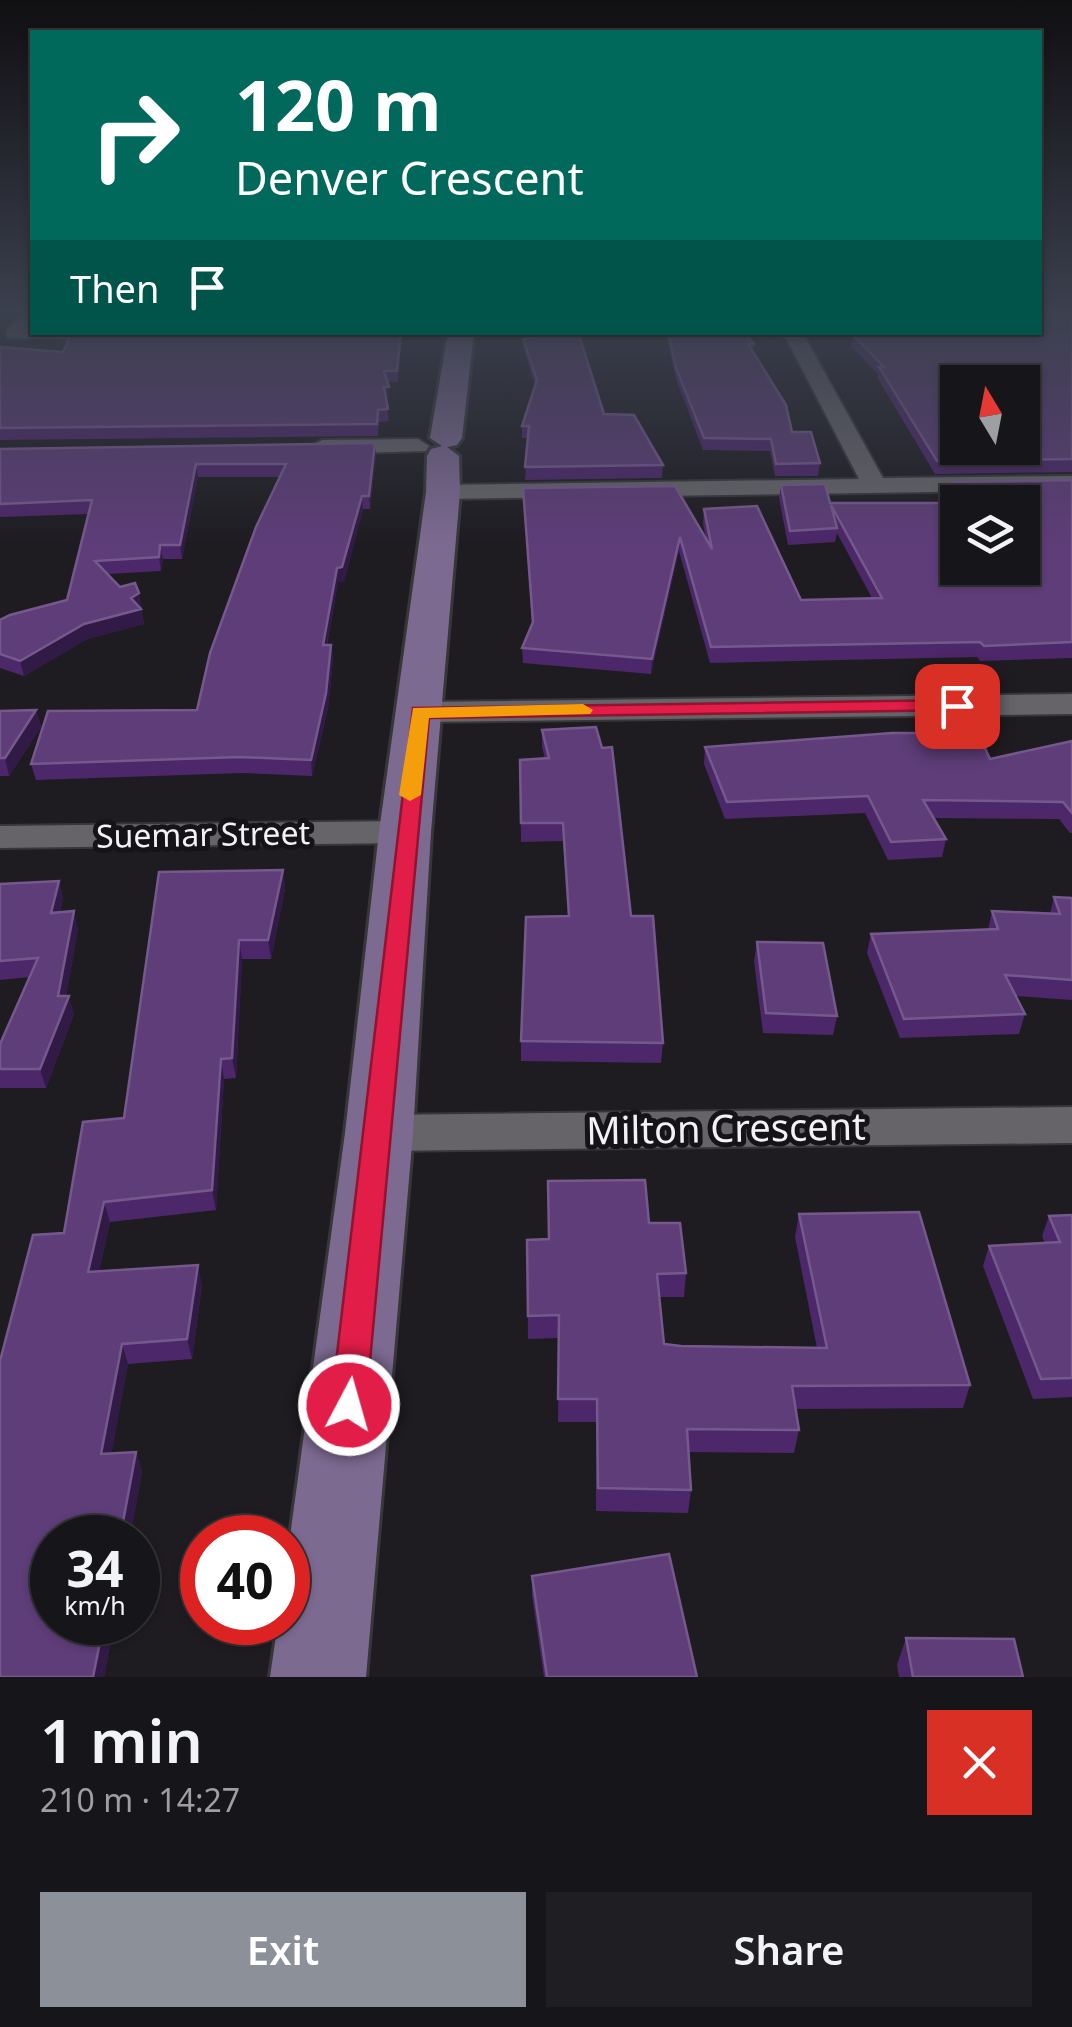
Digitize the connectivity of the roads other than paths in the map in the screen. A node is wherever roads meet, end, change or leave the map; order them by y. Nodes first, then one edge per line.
1 (449, 388) edge
2 (822, 388) edge
3 (436, 446) junction
4 (301, 448) edge
5 (1072, 483) edge
6 (874, 485) junction
7 (443, 492) junction
8 (1072, 704) edge
9 (420, 712) junction
10 (405, 832) junction
11 (0, 837) edge
12 (1072, 1124) edge
13 (379, 1134) junction
14 (318, 1677) edge

1 - 3 street
2 - 6 street
3 - 4 street
3 - 7 street
5 - 6 street
6 - 7 street
7 - 9 street
8 - 9 street
9 - 10 street
10 - 11 street, Suemar Street
10 - 13 street
12 - 13 street, Milton Crescent
13 - 14 street

